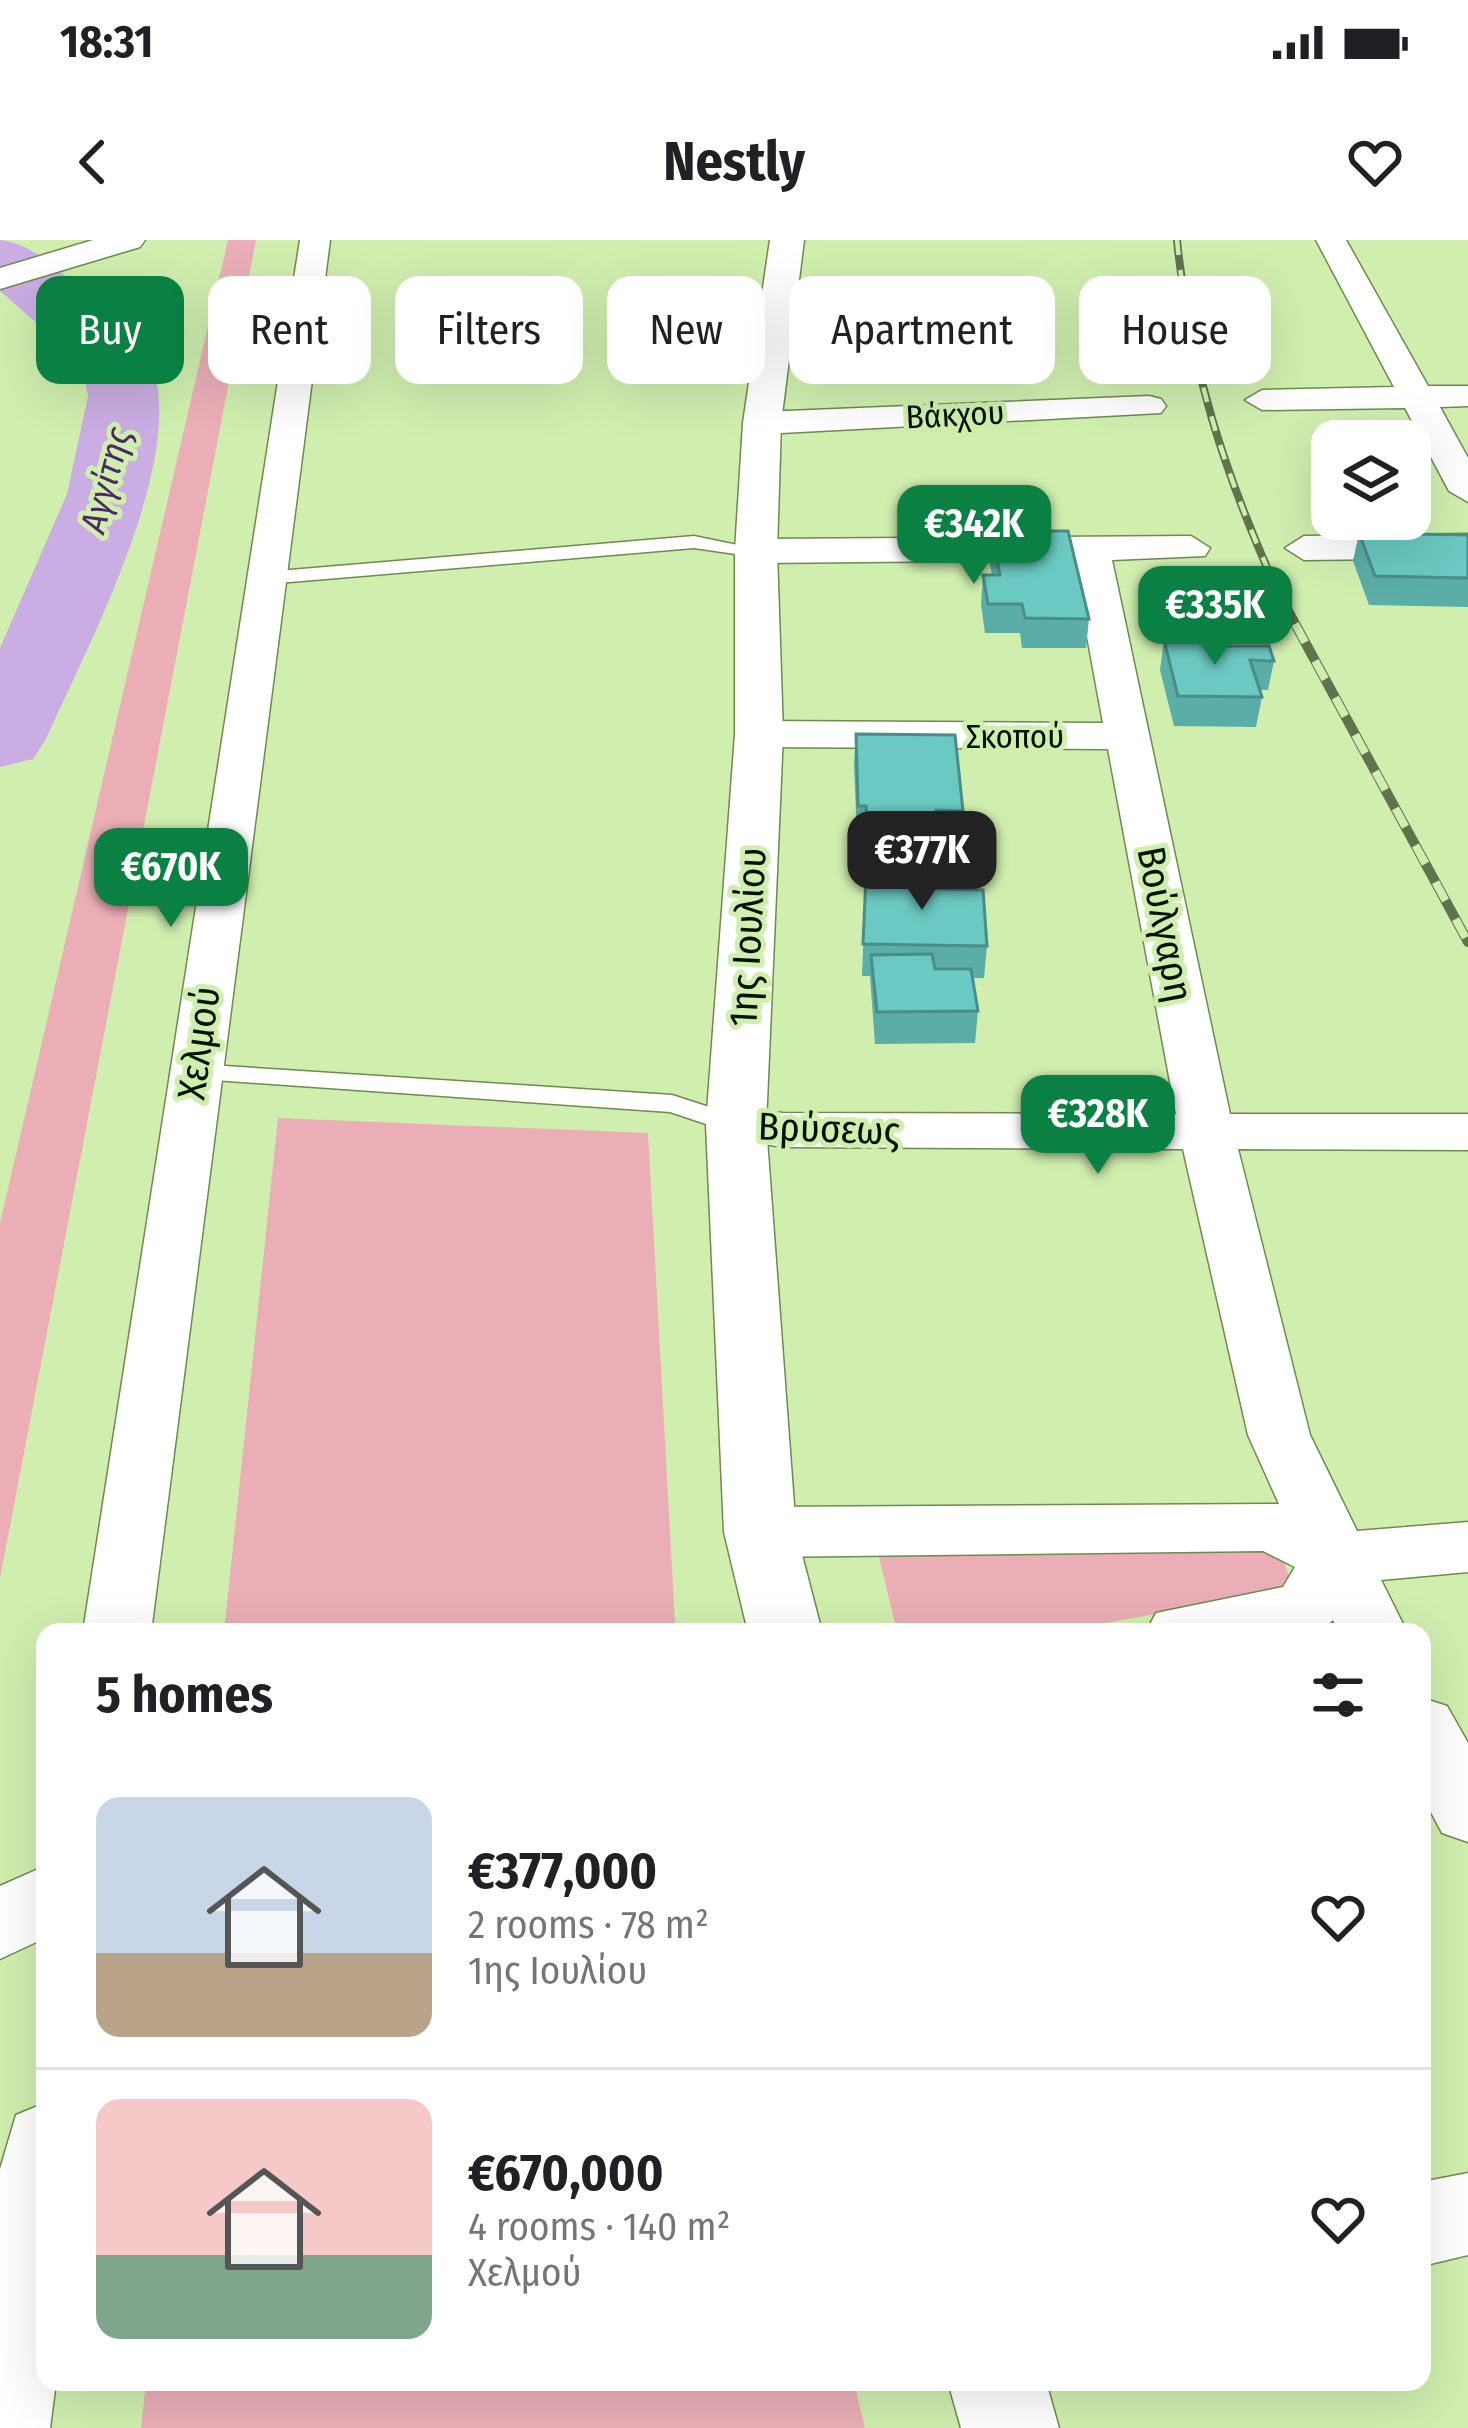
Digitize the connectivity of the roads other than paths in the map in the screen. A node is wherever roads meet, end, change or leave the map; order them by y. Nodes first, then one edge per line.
1 (128, 240) edge
2 (315, 240) edge
3 (787, 240) edge
4 (1331, 240) edge
5 (0, 279) edge
6 (1414, 396) junction
7 (1468, 396) edge
8 (1262, 400) dead end
9 (1149, 406) dead end
10 (762, 423) junction
11 (1468, 490) edge
12 (1468, 546) edge
13 (1191, 548) dead end
14 (1304, 548) dead end
15 (1090, 549) junction
16 (756, 551) junction
17 (266, 578) junction
18 (759, 734) junction
19 (1128, 736) junction
20 (194, 1072) junction
21 (736, 1125) junction
22 (1207, 1132) junction
23 (1468, 1132) edge
24 (760, 1532) junction
25 (1468, 1547) edge
26 (1336, 1558) junction
27 (118, 1623) edge
28 (783, 1623) edge
29 (1231, 1623) edge
30 (1368, 1623) edge
31 (1431, 1743) edge
32 (1468, 1811) edge
33 (36, 1904) edge
34 (0, 1925) edge
35 (36, 2207) edge
36 (1468, 2213) edge
37 (1431, 2222) edge
38 (1000, 2391) edge
39 (5, 2428) edge
40 (1010, 2428) edge

1 - 5 main road
2 - 17 street, Χελμού
3 - 10 main road, 1ης Ιουλίου
4 - 6 street
6 - 7 street
6 - 8 street
6 - 11 street
9 - 10 street, Βάκχου
10 - 16 main road, 1ης Ιουλίου
12 - 14 street
13 - 15 street
15 - 16 street
15 - 19 street, Βούλγαρη
16 - 17 lane
16 - 18 main road, 1ης Ιουλίου
17 - 20 street, Χελμού
18 - 19 street, Σκοπού
18 - 21 main road, 1ης Ιουλίου
19 - 22 street, Βούλγαρη
20 - 21 lane, Βρύσεως
20 - 27 street, Χελμού
21 - 22 street, Βρύσεως
21 - 24 main road, 1ης Ιουλίου
22 - 23 street, Βρύσεως
22 - 26 street, Βούλγαρη
24 - 26 street
24 - 28 main road, 1ης Ιουλίου
25 - 26 street
26 - 29 street
26 - 30 street, Βούλγαρη
31 - 32 street
33 - 34 street
35 - 39 street
36 - 37 street
38 - 40 main road

